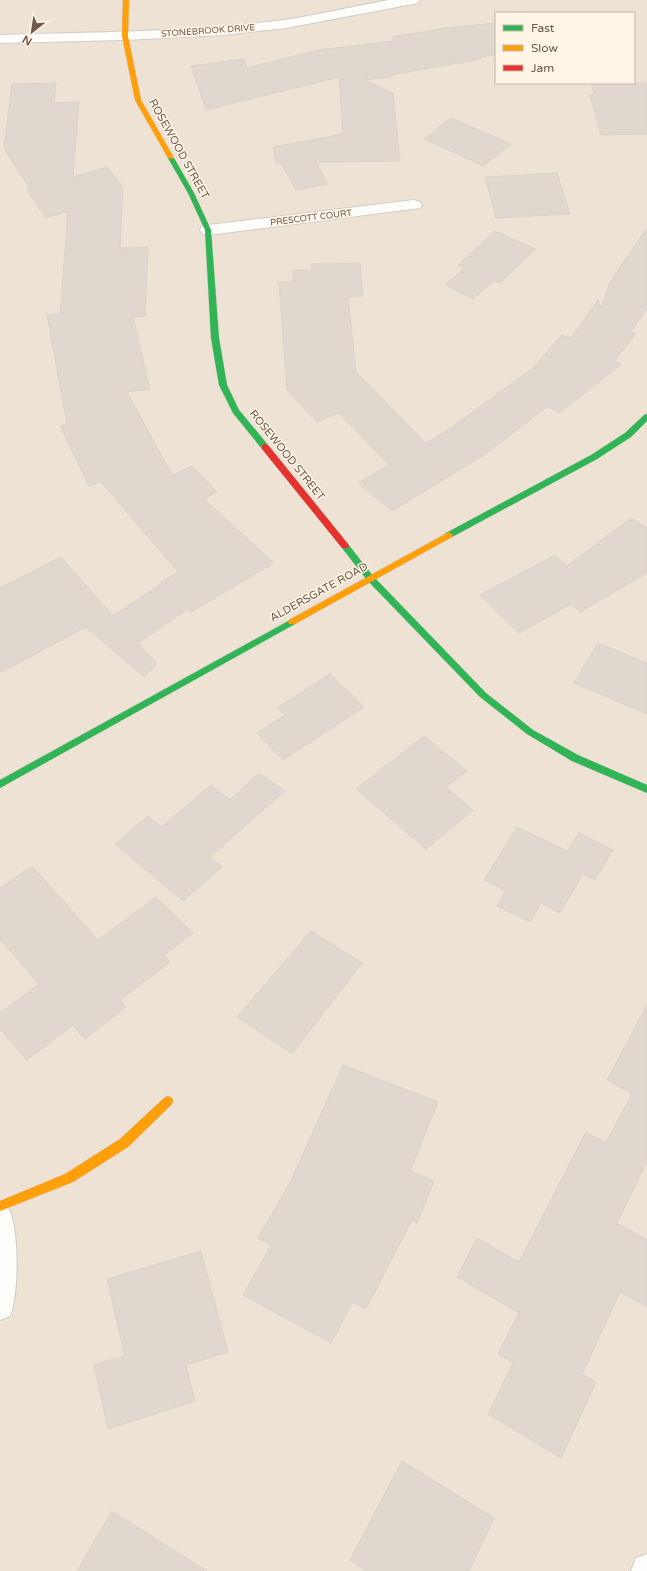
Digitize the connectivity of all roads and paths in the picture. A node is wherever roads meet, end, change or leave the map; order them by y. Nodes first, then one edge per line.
1 (126, 0) edge
2 (413, 0) edge
3 (125, 36) junction
4 (0, 39) edge
5 (414, 206) dead end
6 (208, 230) junction
7 (647, 417) edge
8 (370, 578) junction
9 (0, 784) edge
10 (647, 789) edge
11 (168, 1102) dead end
12 (0, 1206) edge
13 (0, 1218) edge
14 (0, 1306) edge

1 - 3 street, ROSEWOOD STREET
2 - 3 street, STONEBROOK DRIVE
3 - 4 street, STONEBROOK DRIVE
3 - 6 street, ROSEWOOD STREET
5 - 6 street, PRESCOTT COURT
6 - 8 street, ROSEWOOD STREET
7 - 8 street, ALDERSGATE ROAD
8 - 9 street, ALDERSGATE ROAD
8 - 10 street, ROSEWOOD STREET
11 - 12 street
13 - 14 street

